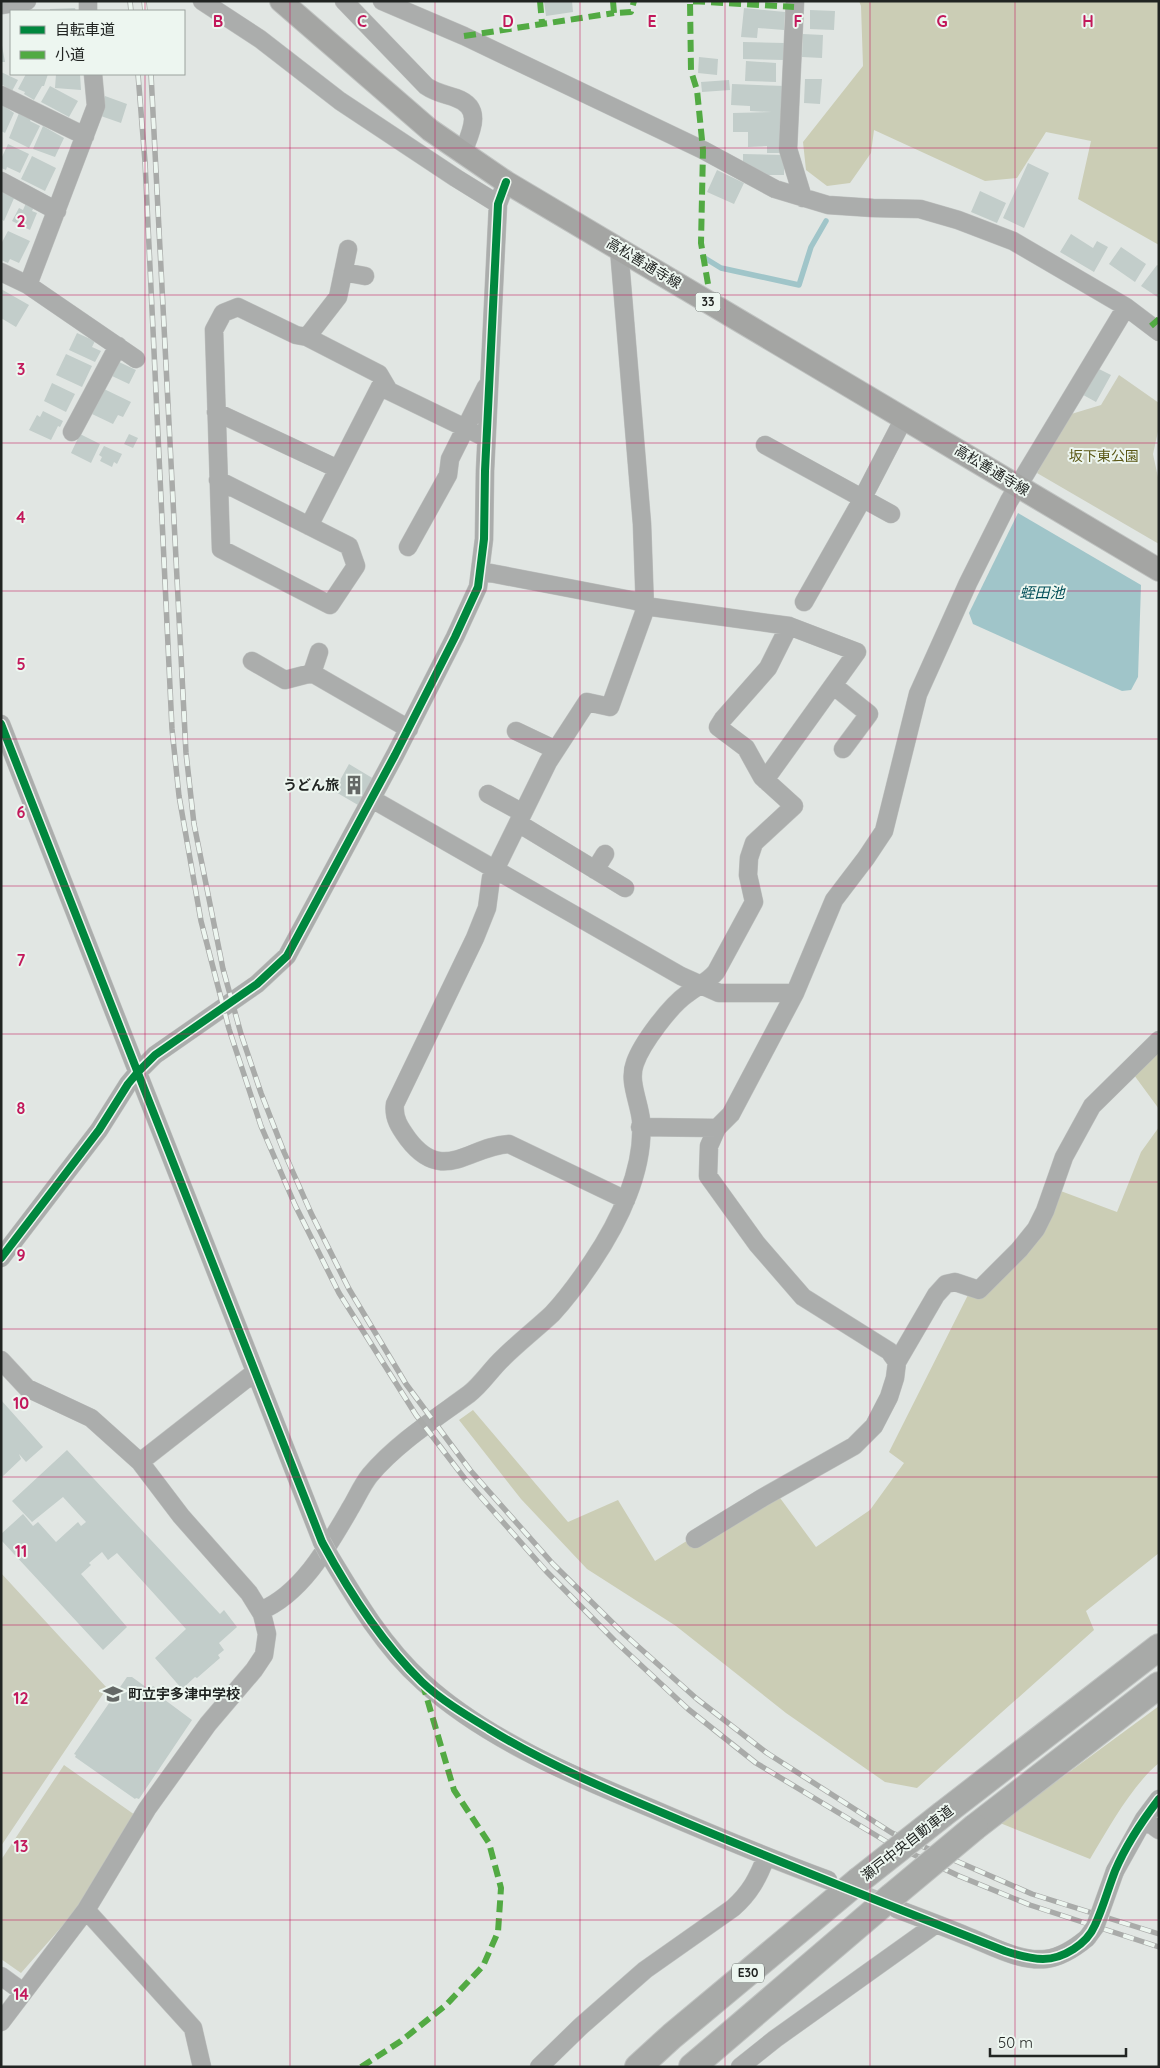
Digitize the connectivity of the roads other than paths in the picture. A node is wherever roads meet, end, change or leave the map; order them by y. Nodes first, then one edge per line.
1 (27, 1) edge
2 (202, 1) edge
3 (280, 1) edge
4 (344, 1) edge
5 (382, 1) edge
6 (794, 1) edge
7 (1, 5) edge
8 (93, 75) edge
9 (1, 94) edge
10 (85, 136) junction
11 (463, 152) junction
12 (1, 181) edge
13 (506, 182) junction
14 (804, 198) junction
15 (498, 204) junction
16 (57, 211) junction
17 (348, 249) dead end
18 (619, 249) junction
19 (1, 272) edge
20 (343, 272) junction
21 (365, 276) dead end
22 (28, 286) junction
23 (1126, 307) junction
24 (1159, 332) edge
25 (307, 337) junction
26 (118, 346) junction
27 (136, 359) dead end
28 (489, 379) junction
29 (383, 382) junction
30 (216, 412) junction
31 (904, 418) junction
32 (465, 428) junction
33 (72, 432) dead end
34 (486, 438) junction
35 (765, 445) dead end
36 (338, 469) junction
37 (218, 480) junction
38 (1018, 486) junction
39 (862, 498) junction
40 (891, 514) dead end
41 (309, 526) junction
42 (408, 547) dead end
43 (1159, 570) edge
44 (480, 571) junction
45 (804, 602) dead end
46 (645, 604) junction
47 (789, 626) junction
48 (319, 652) dead end
49 (252, 661) dead end
50 (312, 673) junction
51 (834, 686) junction
52 (1, 724) edge
53 (409, 729) junction
54 (516, 731) dead end
55 (843, 749) dead end
56 (556, 750) junction
57 (765, 780) junction
58 (488, 794) dead end
59 (372, 799) junction
60 (520, 818) junction
61 (605, 854) dead end
62 (495, 870) junction
63 (595, 870) junction
64 (625, 888) dead end
65 (701, 985) junction
66 (795, 993) junction
67 (1159, 1040) edge
68 (138, 1072) junction
69 (640, 1128) junction
70 (717, 1128) junction
71 (626, 1200) junction
72 (1, 1258) edge
73 (1, 1360) edge
74 (897, 1362) junction
75 (255, 1372) junction
76 (140, 1462) junction
77 (695, 1539) dead end
78 (260, 1611) junction
79 (1159, 1647) edge
80 (1159, 1686) edge
81 (1159, 1799) edge
82 (1144, 1819) junction
83 (1159, 1830) edge
84 (766, 1857) junction
85 (828, 1880) tunnel mouth
86 (894, 1903) junction
87 (86, 1910) junction
88 (936, 1924) junction
89 (1, 1976) edge
90 (22, 1992) junction
91 (1, 2022) edge
92 (202, 2067) edge
93 (539, 2067) edge
94 (638, 2067) edge
95 (692, 2067) edge
96 (740, 2067) edge

1 - 7 street
2 - 15 street
3 - 11 main road, 高松善通寺線 / 33
4 - 11 street
5 - 14 street
6 - 14 street
8 - 10 street
9 - 10 street
10 - 16 street
11 - 13 main road, 高松善通寺線 / 33
12 - 16 street
13 - 15 street
13 - 18 main road, 高松善通寺線 / 33
14 - 23 street
15 - 28 street
16 - 22 street
17 - 20 street
18 - 31 main road, 高松善通寺線 / 33
18 - 46 street
19 - 22 street
20 - 21 street
20 - 25 street
22 - 26 street
23 - 24 street
23 - 38 street
25 - 29 street
25 - 30 street
26 - 27 street
26 - 33 street
28 - 32 street
28 - 34 street
29 - 32 street
29 - 36 street
30 - 36 street
30 - 37 street
31 - 38 main road, 高松善通寺線 / 33
31 - 39 street
32 - 34 street
32 - 42 street
34 - 44 street
35 - 39 street
36 - 41 street
37 - 41 street
37 - 41 street
38 - 43 main road, 高松善通寺線 / 33
38 - 66 street
39 - 40 street
39 - 45 street
44 - 46 street
44 - 53 street
46 - 47 street
46 - 56 street
47 - 51 street
47 - 57 street
48 - 50 street
49 - 50 street
50 - 53 street
51 - 55 street
51 - 57 street
52 - 68 street
53 - 59 street
54 - 56 street
56 - 60 street
57 - 65 street
58 - 60 street
59 - 62 street
59 - 68 street
60 - 62 street
60 - 63 street
61 - 63 street
62 - 65 street
62 - 71 street
63 - 64 street
65 - 66 street
65 - 69 street
66 - 70 street
67 - 74 street
68 - 72 street
68 - 75 street
69 - 70 street
69 - 71 street
70 - 74 street
71 - 78 street
73 - 76 street
74 - 77 street
75 - 76 street
75 - 84 street
76 - 78 street
78 - 87 street
79 - 94 highway, 瀬戸中央自動車道 / E30, bridge
80 - 86 highway, E30, bridge
81 - 82 street
82 - 83 street
82 - 88 street, bridge
84 - 85 street
84 - 93 street
86 - 88 street
86 - 95 highway, E30
87 - 90 street
87 - 92 street
88 - 96 street
89 - 90 street
90 - 91 street

